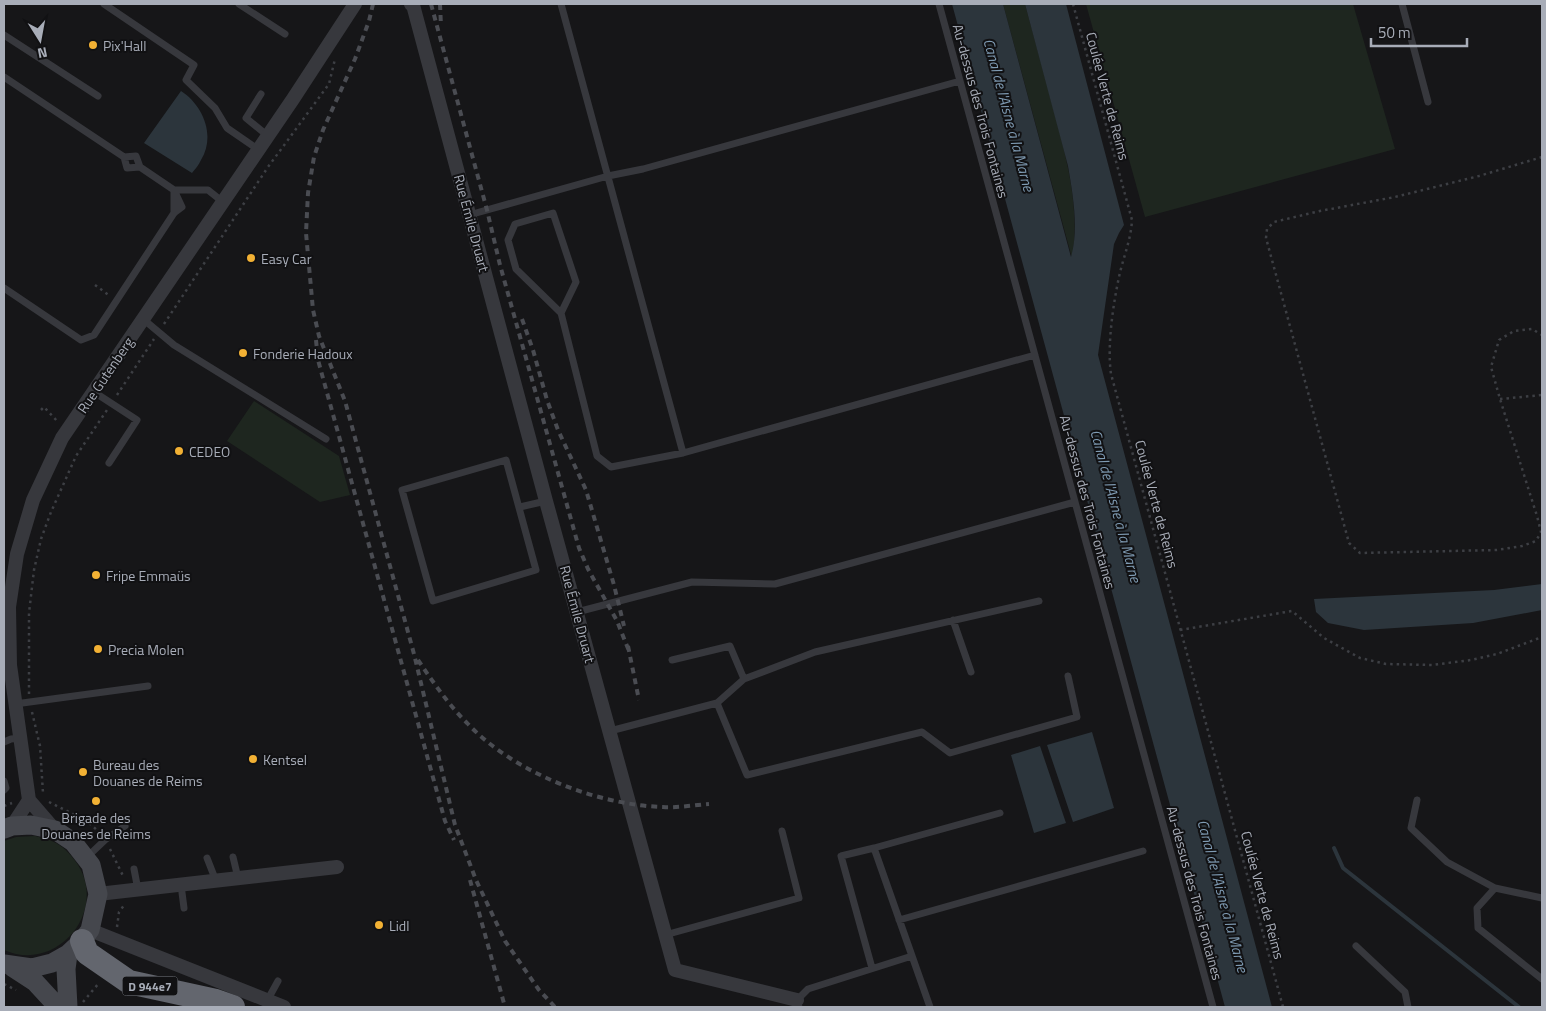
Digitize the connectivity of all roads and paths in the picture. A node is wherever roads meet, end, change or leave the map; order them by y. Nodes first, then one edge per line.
1 (104, 4) edge
2 (239, 4) edge
3 (355, 4) edge
4 (412, 4) edge
5 (561, 4) edge
6 (939, 4) edge
7 (1073, 4) edge
8 (1402, 4) edge
9 (284, 34) dead end
10 (4, 35) edge
11 (4, 77) edge
12 (960, 80) junction
13 (261, 94) dead end
14 (98, 96) dead end
15 (1428, 102) dead end
16 (268, 136) junction
17 (259, 150) junction
18 (124, 157) junction
19 (1542, 157) edge
20 (140, 167) junction
21 (608, 176) junction
22 (174, 190) junction
23 (223, 202) junction
24 (469, 215) junction
25 (95, 285) dead end
26 (4, 288) edge
27 (117, 300) junction
28 (560, 313) junction
29 (143, 319) junction
30 (1542, 335) edge
31 (1035, 355) junction
32 (94, 392) junction
33 (1542, 395) edge
34 (1500, 400) junction
35 (42, 410) dead end
36 (59, 424) dead end
37 (326, 439) dead end
38 (683, 452) junction
39 (109, 463) dead end
40 (546, 501) junction
41 (1075, 502) junction
42 (520, 508) junction
43 (1039, 601) dead end
44 (577, 612) junction
45 (954, 620) junction
46 (1180, 630) junction
47 (1542, 637) edge
48 (672, 660) dead end
49 (971, 672) dead end
50 (1068, 676) dead end
51 (744, 679) junction
52 (148, 686) dead end
53 (15, 704) junction
54 (717, 704) junction
55 (610, 731) junction
56 (21, 738) junction
57 (4, 742) edge
58 (4, 781) edge
59 (4, 790) edge
60 (29, 800) junction
61 (1417, 800) dead end
62 (1000, 813) dead end
63 (126, 826) dead end
64 (8, 828) edge
65 (55, 830) junction
66 (782, 831) dead end
67 (874, 848) junction
68 (1143, 851) dead end
69 (233, 857) dead end
70 (86, 858) junction
71 (207, 858) dead end
72 (342, 865) dead end
73 (134, 869) dead end
74 (238, 878) junction
75 (216, 881) junction
76 (181, 885) junction
77 (1495, 888) junction
78 (138, 890) junction
79 (98, 894) junction
80 (1542, 898) edge
81 (184, 908) dead end
82 (899, 920) junction
83 (665, 935) junction
84 (80, 942) junction
85 (1356, 946) dead end
86 (912, 956) junction
87 (7, 965) edge
88 (872, 968) junction
89 (1542, 979) edge
90 (278, 981) dead end
91 (267, 1001) junction
92 (798, 1004) edge
93 (58, 1007) edge
94 (68, 1007) edge
95 (233, 1007) edge
96 (284, 1007) edge
97 (930, 1007) edge
98 (1213, 1007) edge
99 (1283, 1007) edge
100 (1408, 1007) edge

1 - 17 lane
2 - 9 lane
3 - 16 street, Rue Gutenberg
4 - 24 street, Rue Émile Druart
5 - 21 lane
6 - 12 lane, Au-dessus des Trois Fontaines
7 - 46 path, Coulée Verte de Reims
8 - 15 lane
10 - 14 lane
11 - 18 lane
12 - 21 lane
12 - 31 lane, Au-dessus des Trois Fontaines
13 - 16 lane
16 - 17 street, Rue Gutenberg
17 - 23 street, Rue Gutenberg
18 - 20 lane
18 - 20 lane
19 - 34 path
20 - 22 lane
21 - 24 lane
21 - 38 lane
22 - 23 lane
22 - 27 lane
23 - 29 street, Rue Gutenberg
24 - 40 street, Rue Émile Druart
25 - 27 path
26 - 27 lane
28 - 28 lane
28 - 38 lane
29 - 32 street, Rue Gutenberg
29 - 37 lane
30 - 34 path
31 - 38 lane
31 - 41 lane, Au-dessus des Trois Fontaines
32 - 39 lane
32 - 53 street, Rue Gutenberg
33 - 34 path
35 - 36 path
40 - 42 lane
40 - 44 street, Rue Émile Druart
41 - 44 lane
41 - 98 lane, Au-dessus des Trois Fontaines
42 - 42 lane
43 - 45 lane
44 - 55 street, Rue Émile Druart
45 - 49 lane
45 - 51 lane
46 - 47 path
46 - 99 path, Coulée Verte de Reims
48 - 51 lane
50 - 54 lane
51 - 54 lane
52 - 53 lane
53 - 56 street, Rue Gutenberg
54 - 55 lane
55 - 83 street, Rue Émile Druart
56 - 57 lane
56 - 60 street, Rue Gutenberg
58 - 59 lane
60 - 64 street
60 - 65 street
61 - 77 lane
62 - 67 lane
63 - 70 lane
64 - 65 street
65 - 70 street
66 - 83 lane
67 - 82 lane
67 - 88 lane
68 - 82 lane
69 - 74 lane
70 - 79 street
71 - 75 lane
72 - 74 street
73 - 78 lane
74 - 75 street
75 - 76 street
76 - 78 street
76 - 81 lane
77 - 80 lane
77 - 89 lane
78 - 79 street
79 - 84 street
82 - 86 lane
83 - 92 street, Rue Émile Druart
84 - 87 street
84 - 91 street
84 - 94 street
84 - 95 highway, D 944e7
85 - 100 lane
86 - 88 lane
86 - 97 lane
87 - 93 street
88 - 92 lane
90 - 91 lane
91 - 96 street

